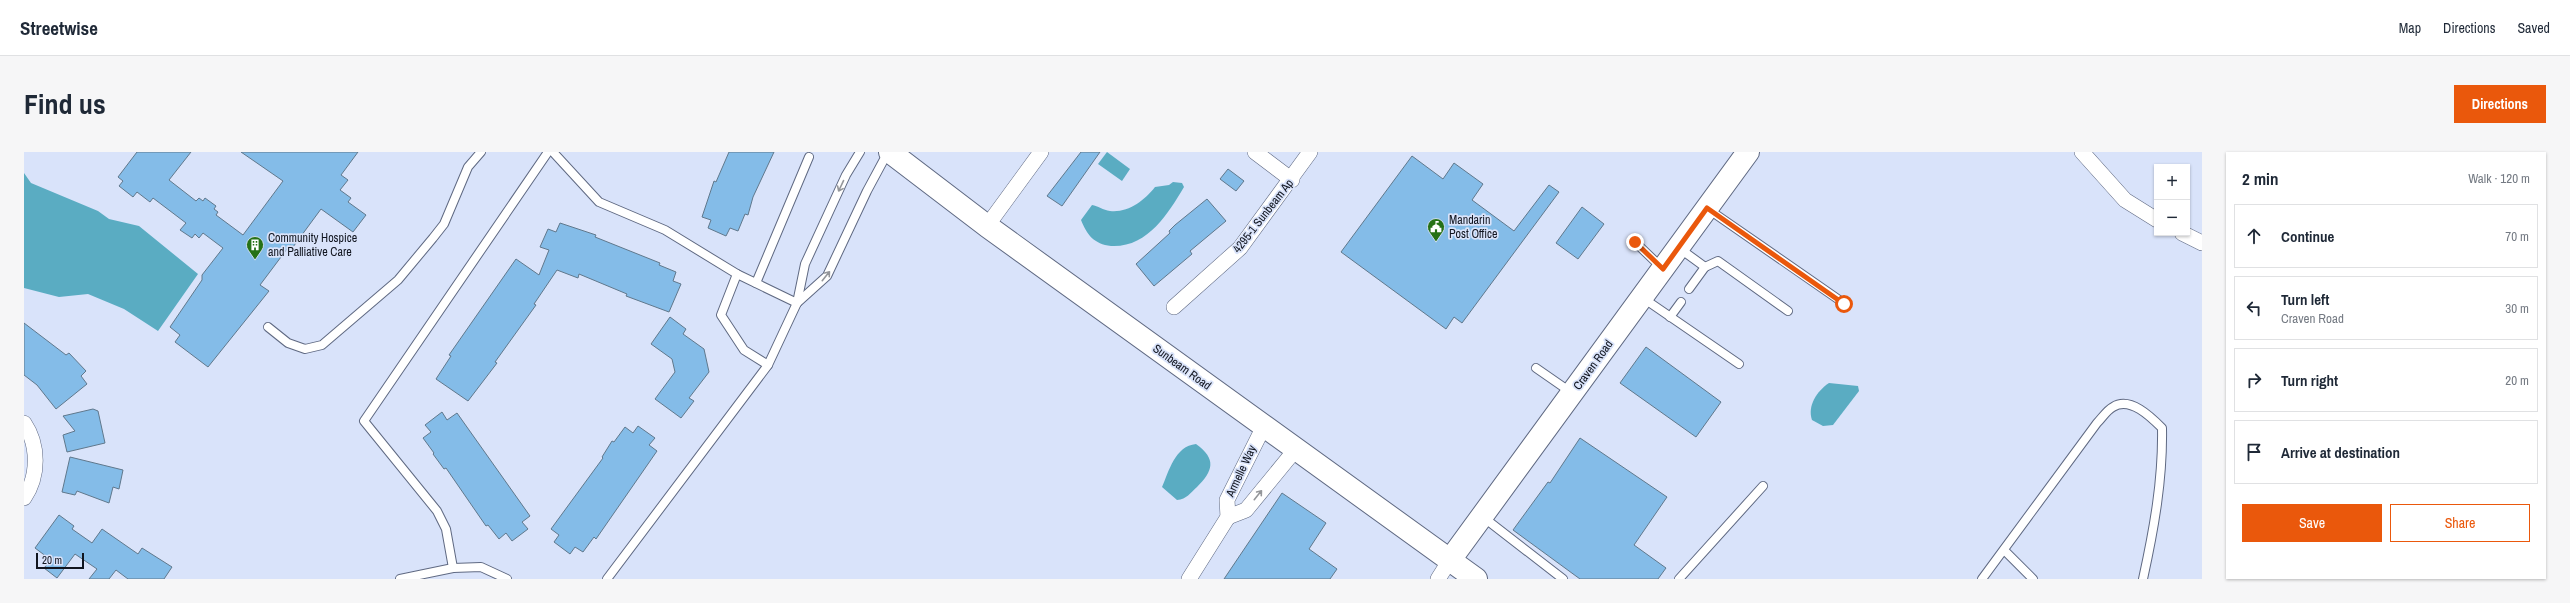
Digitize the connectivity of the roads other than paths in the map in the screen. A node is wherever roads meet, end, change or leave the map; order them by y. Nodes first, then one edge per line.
1 (481, 152) edge
2 (548, 152) edge
3 (553, 152) edge
4 (860, 152) edge
5 (889, 152) edge
6 (1041, 152) edge
7 (1255, 152) edge
8 (1310, 152) edge
9 (1748, 152) edge
10 (2082, 152) edge
11 (809, 157) dead end
12 (1292, 180) junction
13 (1707, 208) junction
14 (2154, 218) edge
15 (987, 226) junction
16 (2188, 236) edge
17 (1635, 242) dead end
18 (2202, 243) edge
19 (1678, 248) junction
20 (1705, 267) junction
21 (1663, 269) junction
22 (737, 274) junction
23 (756, 283) junction
24 (1689, 289) dead end
25 (1642, 298) junction
26 (1681, 302) dead end
27 (797, 303) junction
28 (1844, 304) dead end
29 (1174, 307) dead end
30 (1788, 311) dead end
31 (1670, 317) junction
32 (268, 327) dead end
33 (1739, 364) dead end
34 (768, 365) junction
35 (1536, 368) dead end
36 (1572, 393) junction
37 (24, 423) edge
38 (1264, 426) junction
39 (1296, 449) junction
40 (1762, 486) dead end
41 (24, 498) edge
42 (1482, 516) junction
43 (1228, 517) junction
44 (2004, 550) junction
45 (1450, 560) junction
46 (453, 568) junction
47 (400, 579) edge
48 (507, 579) edge
49 (607, 579) edge
50 (1189, 579) edge
51 (1438, 579) edge
52 (1476, 579) edge
53 (1563, 579) edge
54 (1679, 579) edge
55 (1982, 579) edge
56 (2034, 579) edge
57 (2143, 579) edge

1 - 32 lane
2 - 46 lane
3 - 22 lane
4 -> 27 lane
5 - 15 street, Sunbeam Road
27 -> 5 lane
6 - 15 street
7 - 12 street
8 - 12 street, 4295-1 Sunbeam Ap
9 - 13 street, Craven Road
10 - 14 street
11 - 23 lane
12 - 29 street, 4295-1 Sunbeam Ap
13 - 19 street, Craven Road
13 - 28 lane
15 - 38 street, Sunbeam Road
16 - 18 street
17 - 21 lane
19 - 20 lane
19 - 21 street, Craven Road
20 - 24 lane
20 - 30 lane
21 - 25 street, Craven Road
22 - 23 lane
22 - 34 lane
23 - 27 lane
25 - 31 lane
25 - 36 street, Craven Road
26 - 31 lane
27 - 34 lane
31 - 33 lane
34 - 49 lane
35 - 36 lane
36 - 42 street, Craven Road
37 - 41 street
38 - 39 street, Sunbeam Road
38 - 43 street, Armelle Way
43 -> 39 street
39 - 45 street, Sunbeam Road
40 - 54 lane
42 - 45 street, Craven Road
42 - 53 lane
43 - 50 street
44 - 55 lane
44 - 56 lane
44 - 57 lane
45 - 51 street, Craven Road
45 - 52 street, Sunbeam Road
46 - 47 lane
46 - 48 lane

